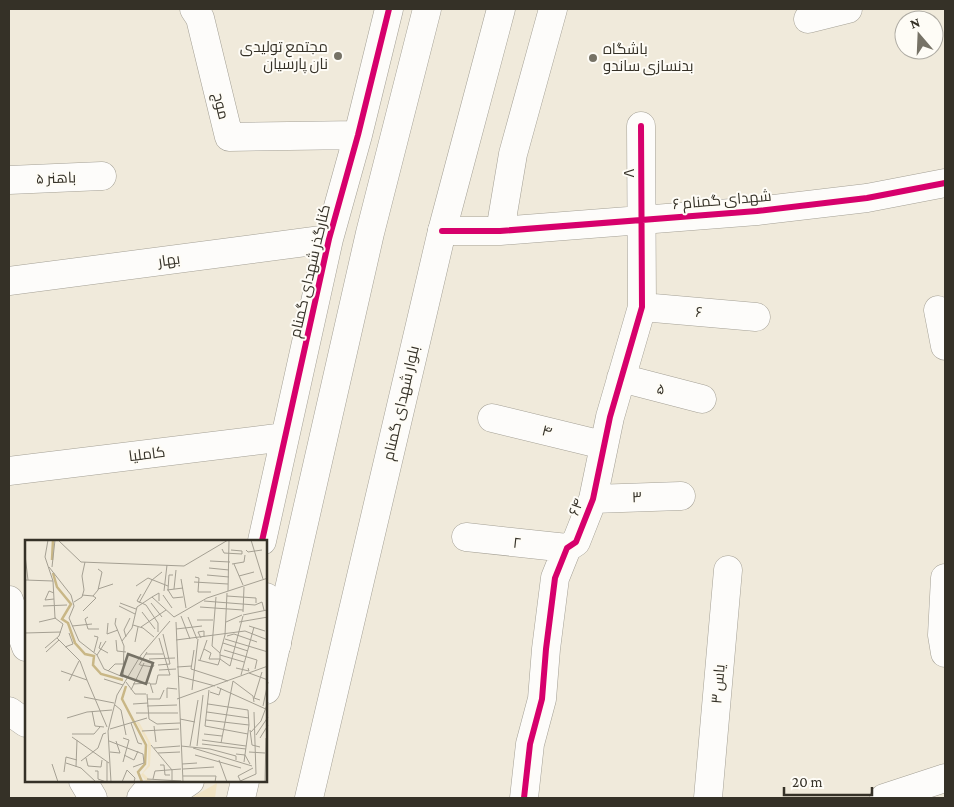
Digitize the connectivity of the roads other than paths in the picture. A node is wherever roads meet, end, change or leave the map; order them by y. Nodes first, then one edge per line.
1 (194, 9) edge
2 (389, 9) edge
3 (427, 9) edge
4 (501, 9) edge
5 (553, 9) edge
6 (848, 9) edge
7 (808, 19) dead end
8 (641, 126) dead end
9 (358, 135) junction
10 (102, 176) dead end
11 (9, 180) edge
12 (945, 183) edge
13 (642, 220) junction
14 (442, 231) junction
15 (500, 231) junction
16 (328, 239) junction
17 (9, 281) edge
18 (642, 307) junction
19 (938, 310) dead end
20 (756, 317) dead end
21 (945, 346) edge
22 (305, 348) junction
23 (342, 358) junction
24 (621, 378) junction
25 (702, 399) dead end
26 (492, 418) dead end
27 (286, 437) junction
28 (603, 445) junction
29 (9, 471) edge
30 (681, 496) dead end
31 (593, 499) junction
32 (466, 538) dead end
33 (262, 540) edge
34 (567, 548) junction
35 (728, 570) dead end
36 (945, 578) edge
37 (9, 600) edge
38 (268, 606) edge
39 (25, 644) edge
40 (277, 644) junction
41 (945, 653) edge
42 (268, 682) edge
43 (9, 711) edge
44 (25, 722) edge
45 (945, 778) edge
46 (84, 782) edge
47 (154, 782) edge
48 (189, 782) edge
49 (245, 782) edge
50 (921, 793) edge
51 (310, 797) edge
52 (93, 798) edge
53 (141, 798) edge
54 (165, 798) edge
55 (241, 798) edge
56 (524, 798) edge
57 (708, 798) edge
58 (884, 798) edge

1 - 9 main road, موج
2 - 9 main road, کنارگذر شهدای گمنام
3 - 23 main road
4 - 14 main road, بلوار شهدای گمنام
5 - 15 main road
6 - 7 main road
8 - 13 main road, ۸
9 - 16 main road, کنارگذر شهدای گمنام
10 - 11 main road, باهنر ۵
12 - 13 main road, شهدای گمنام ۶
13 - 15 main road, شهدای گمنام ۶
13 - 18 main road, ۶۴
14 - 15 main road, شهدای گمنام ۶
14 - 51 main road, بلوار شهدای گمنام
16 - 17 main road, بهار
16 - 22 main road, کنارگذر شهدای گمنام
18 - 20 main road, ۶
18 - 24 main road, ۶۴
19 - 21 main road
22 - 23 main road
22 - 27 main road, کنارگذر شهدای گمنام
23 - 40 main road
24 - 25 main road, ۵
24 - 28 main road, ۶۴
26 - 28 main road, ۴
27 - 29 main road, کاملیا
27 - 33 main road, کنارگذر شهدای گمنام
28 - 31 main road, ۶۴
30 - 31 main road, ۳
31 - 34 main road, ۶۴
32 - 34 main road, ۲
34 - 56 main road, ۶۴
35 - 57 main road, یاس ۳
36 - 41 main road
37 - 39 main road
38 - 40 main road
40 - 42 main road
43 - 44 main road
45 - 50 main road
46 - 52 main road
47 - 53 main road
48 - 54 main road
49 - 55 main road
50 - 58 main road

